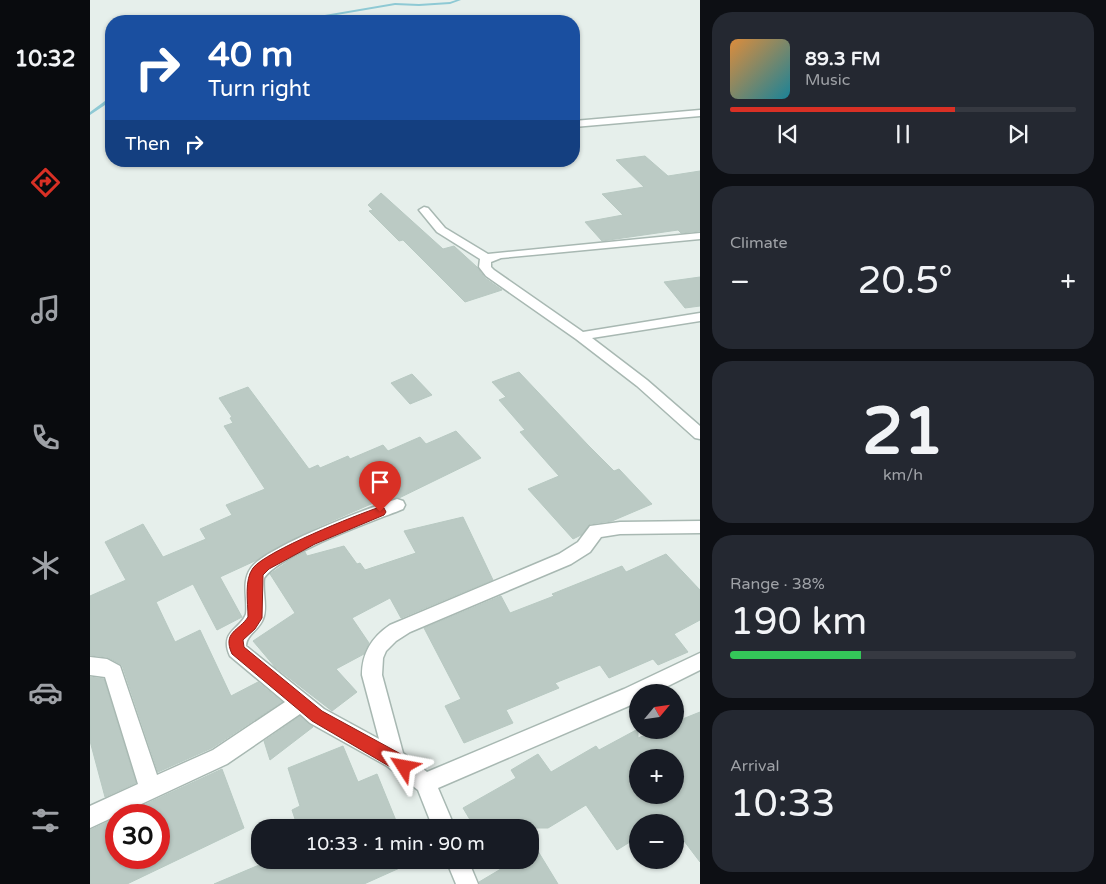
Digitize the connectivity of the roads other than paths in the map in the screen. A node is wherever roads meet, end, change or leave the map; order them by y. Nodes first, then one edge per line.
1 (700, 113) edge
2 (580, 123) edge
3 (424, 210) dead end
4 (700, 236) edge
5 (488, 259) junction
6 (700, 316) edge
7 (581, 336) junction
8 (700, 434) edge
9 (398, 505) dead end
10 (700, 527) edge
11 (700, 661) edge
12 (90, 666) edge
13 (300, 703) junction
14 (394, 758) junction
15 (425, 784) junction
16 (151, 790) junction
17 (90, 817) edge
18 (440, 819) edge
19 (461, 869) edge
20 (467, 884) edge

1 - 2 street
3 - 5 street
4 - 5 street
5 - 7 street
6 - 7 street
7 - 8 street
9 - 13 street
10 - 14 street
11 - 15 street
12 - 16 street
13 - 14 street
13 - 16 street
14 - 15 street
15 - 18 street
16 - 17 street
19 - 20 street

